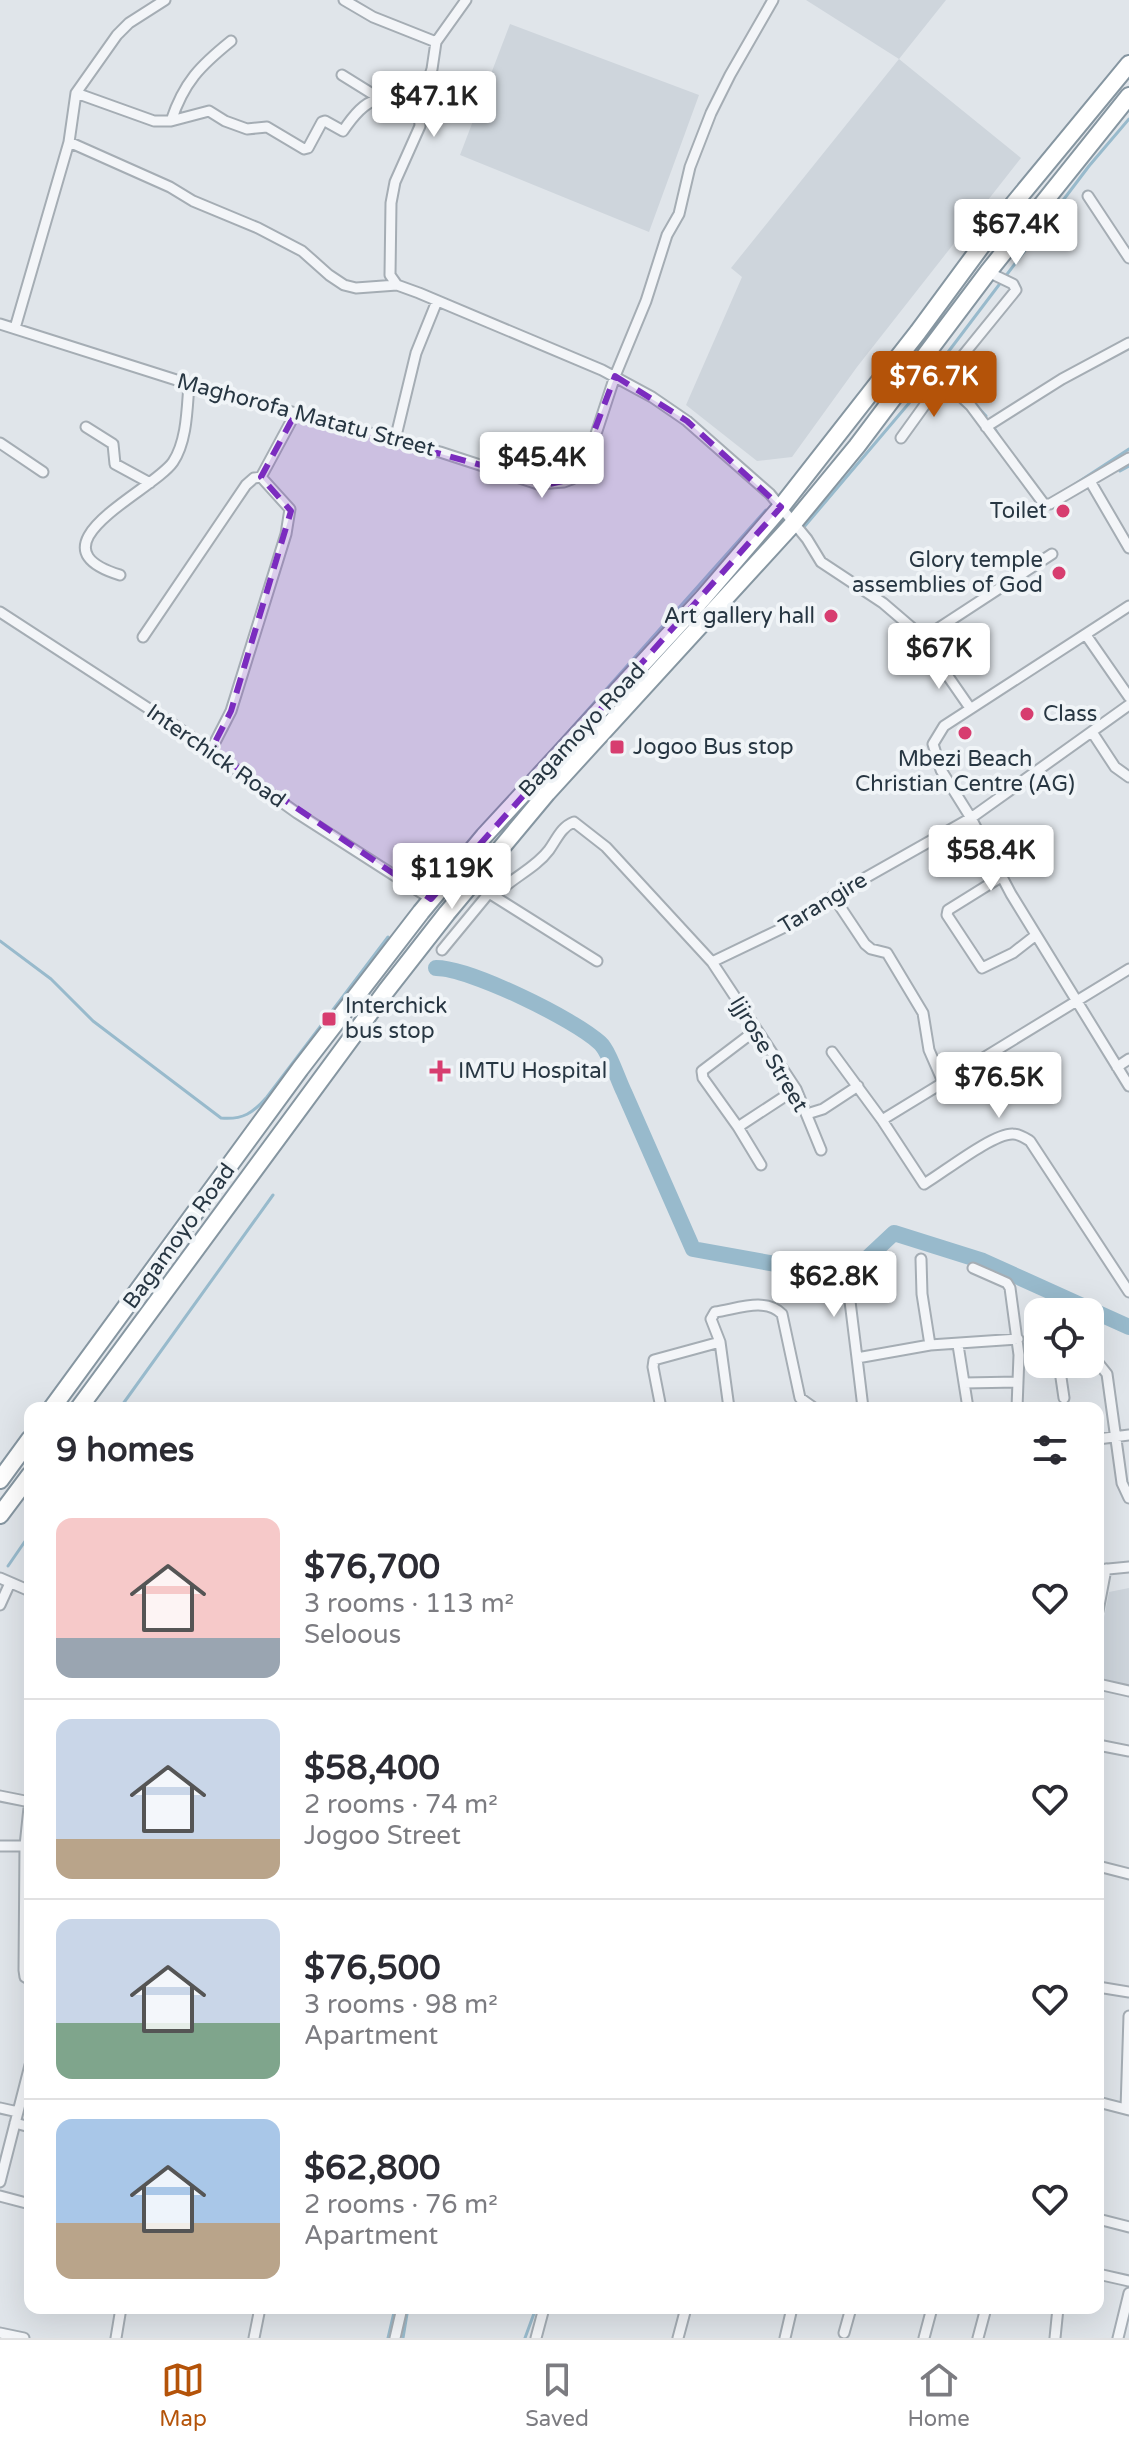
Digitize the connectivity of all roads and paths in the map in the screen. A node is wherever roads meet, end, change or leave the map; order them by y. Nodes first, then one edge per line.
1 (165, 0) edge
2 (344, 0) edge
3 (466, 0) edge
4 (773, 0) edge
5 (231, 41) dead end
6 (436, 42) junction
7 (1129, 64) edge
8 (342, 75) dead end
9 (76, 93) junction
10 (1129, 96) edge
11 (379, 98) junction
12 (419, 109) junction
13 (171, 121) junction
14 (69, 142) junction
15 (1088, 196) dead end
16 (1129, 258) edge
17 (988, 272) junction
18 (397, 285) junction
19 (437, 301) junction
20 (0, 324) edge
21 (15, 328) junction
22 (1129, 343) edge
23 (917, 367) junction
24 (615, 376) junction
25 (942, 381) junction
26 (189, 384) junction
27 (295, 414) junction
28 (86, 427) dead end
29 (986, 427) junction
30 (901, 438) dead end
31 (395, 440) junction
32 (0, 443) edge
33 (1129, 458) edge
34 (43, 472) dead end
35 (261, 477) junction
36 (1090, 481) junction
37 (150, 483) junction
38 (781, 507) junction
39 (792, 525) junction
40 (1129, 548) edge
41 (1052, 554) dead end
42 (120, 575) dead end
43 (1129, 606) edge
44 (0, 612) edge
45 (1086, 635) junction
46 (143, 637) dead end
47 (922, 639) junction
48 (1129, 697) edge
49 (1129, 705) edge
50 (970, 708) junction
51 (1092, 732) junction
52 (211, 750) junction
53 (1129, 777) edge
54 (971, 818) junction
55 (1001, 877) junction
56 (473, 883) junction
57 (492, 894) junction
58 (833, 896) junction
59 (431, 899) junction
60 (1036, 935) junction
61 (442, 950) dead end
62 (597, 961) dead end
63 (712, 962) junction
64 (1128, 971) edge
65 (1077, 1001) junction
66 (756, 1030) junction
67 (832, 1052) dead end
68 (1129, 1059) edge
69 (1117, 1067) junction
70 (943, 1082) junction
71 (858, 1086) junction
72 (1129, 1086) edge
73 (796, 1089) junction
74 (807, 1114) junction
75 (882, 1120) junction
76 (738, 1127) junction
77 (821, 1150) dead end
78 (761, 1165) dead end
79 (921, 1259) dead end
80 (973, 1268) dead end
81 (847, 1277) dead end
82 (1129, 1292) edge
83 (1018, 1339) junction
84 (720, 1342) junction
85 (930, 1345) junction
86 (958, 1345) junction
87 (857, 1358) junction
88 (1104, 1370) edge
89 (1061, 1378) edge
90 (1018, 1382) junction
91 (964, 1383) junction
92 (1064, 1398) dead end
93 (56, 1402) edge
94 (83, 1402) edge
95 (660, 1402) edge
96 (728, 1402) edge
97 (806, 1402) edge
98 (862, 1402) edge
99 (967, 1402) edge
100 (1017, 1402) edge
101 (1129, 1435) edge
102 (1116, 1437) junction
103 (1104, 1438) edge
104 (24, 1447) edge
105 (0, 1480) edge
106 (24, 1483) edge
107 (1129, 1498) edge
108 (0, 1515) edge
109 (1129, 1567) edge
110 (1104, 1570) edge
111 (5, 1581) edge
112 (24, 1589) edge
113 (0, 1605) edge
114 (1104, 1685) edge
115 (1129, 1691) edge
116 (1104, 1746) edge
117 (1129, 1751) edge
118 (0, 1796) edge
119 (24, 1799) edge
120 (0, 1846) edge
121 (24, 1846) edge
122 (1104, 1868) edge
123 (1129, 1874) edge
124 (1104, 1988) edge
125 (1129, 1992) edge
126 (1129, 2016) edge
127 (24, 2088) edge
128 (1104, 2103) edge
129 (0, 2108) edge
130 (1128, 2109) edge
131 (18, 2112) junction
132 (15, 2123) junction
133 (24, 2125) edge
134 (0, 2182) edge
135 (0, 2196) edge
136 (24, 2202) edge
137 (1104, 2221) edge
138 (1129, 2227) edge
139 (1104, 2275) edge
140 (1129, 2281) edge
141 (1129, 2293) edge
142 (120, 2314) edge
143 (259, 2314) edge
144 (401, 2314) edge
145 (542, 2314) edge
146 (684, 2314) edge
147 (791, 2314) edge
148 (849, 2314) edge
149 (930, 2314) edge
150 (984, 2314) edge
151 (1057, 2314) edge
152 (0, 2333) edge
153 (844, 2333) dead end
154 (785, 2337) edge
155 (24, 2338) edge
156 (117, 2338) edge
157 (254, 2338) edge
158 (395, 2338) edge
159 (536, 2338) edge
160 (678, 2338) edge
161 (924, 2338) edge
162 (978, 2338) edge
163 (1055, 2338) edge
164 (1118, 2338) edge

1 - 9 street
2 - 6 street
3 - 6 street
4 - 24 street, Maghorofa Matatu Street
5 - 13 street
6 - 12 street
7 - 38 highway, Bagamoyo Road
8 - 11 street
9 - 13 street
9 - 14 street
10 - 17 highway, Bagamoyo Road
11 - 12 street
11 - 13 street
12 - 18 street
14 - 18 street
14 - 21 street
15 - 16 street
17 - 23 highway, Bagamoyo Road
17 - 25 street
18 - 19 street
19 - 24 street
19 - 31 street
20 - 21 street, Maghorofa Matatu Street
21 - 26 street, Maghorofa Matatu Street
22 - 29 street
23 - 25 street
23 - 39 highway, Bagamoyo Road
24 - 31 street, Maghorofa Matatu Street
24 - 38 street
25 - 29 street
25 - 30 street
26 - 27 street, Maghorofa Matatu Street
26 - 37 street
27 - 31 street, Maghorofa Matatu Street
27 - 35 street
28 - 37 street
29 - 36 street
32 - 34 street
33 - 36 street
35 - 46 street
35 - 52 street
36 - 40 street
37 - 42 street
38 - 39 street
38 - 59 highway, Bagamoyo Road
39 - 47 street
39 - 56 highway, Bagamoyo Road
41 - 47 street
43 - 45 street
44 - 52 street, Interchick Road
45 - 48 street
45 - 50 street
47 - 50 street
49 - 51 street, Tarangire
50 - 54 street
51 - 53 street
51 - 54 street, Tarangire
52 - 59 street, Interchick Road
54 - 55 street
54 - 58 street, Tarangire
55 - 60 street
55 - 60 street
56 - 57 street
56 - 94 highway, Bagamoyo Road
57 - 61 street
57 - 62 street
57 - 63 street
58 - 63 street, Tarangire
58 - 70 street
59 - 93 highway, Bagamoyo Road
60 - 65 street
63 - 66 street, Ijjrose Street
64 - 65 street
65 - 69 street
65 - 70 street
66 - 73 street, Ijjrose Street
66 - 76 street
67 - 71 street
68 - 69 street
69 - 72 street
70 - 75 street
71 - 74 street
71 - 75 street
73 - 74 street, Ijjrose Street
73 - 76 street
74 - 77 street, Ijjrose Street
75 - 82 street
76 - 78 street
79 - 85 street
80 - 83 street
81 - 87 street
83 - 86 street
83 - 90 street
84 - 95 street
84 - 96 street
84 - 97 street
85 - 86 street
85 - 87 street
86 - 91 street
87 - 98 street
88 - 102 street
89 - 92 street
90 - 91 street
90 - 100 street
91 - 99 street
101 - 102 street
102 - 103 street
102 - 107 street
104 - 105 highway
106 - 108 highway
109 - 110 street
111 - 112 street
111 - 113 street
114 - 115 street
116 - 117 street
118 - 119 street
120 - 121 street
122 - 123 street
124 - 125 street
126 - 130 street
127 - 131 street
128 - 130 street
129 - 131 street
131 - 132 street
132 - 133 street
132 - 134 street
135 - 136 street
137 - 138 street
139 - 140 street
141 - 164 street
142 - 156 street
143 - 157 street
144 - 158 street
145 - 159 street
146 - 160 street
147 - 154 street
148 - 153 street
149 - 161 street
150 - 162 street
151 - 163 street
152 - 155 street

